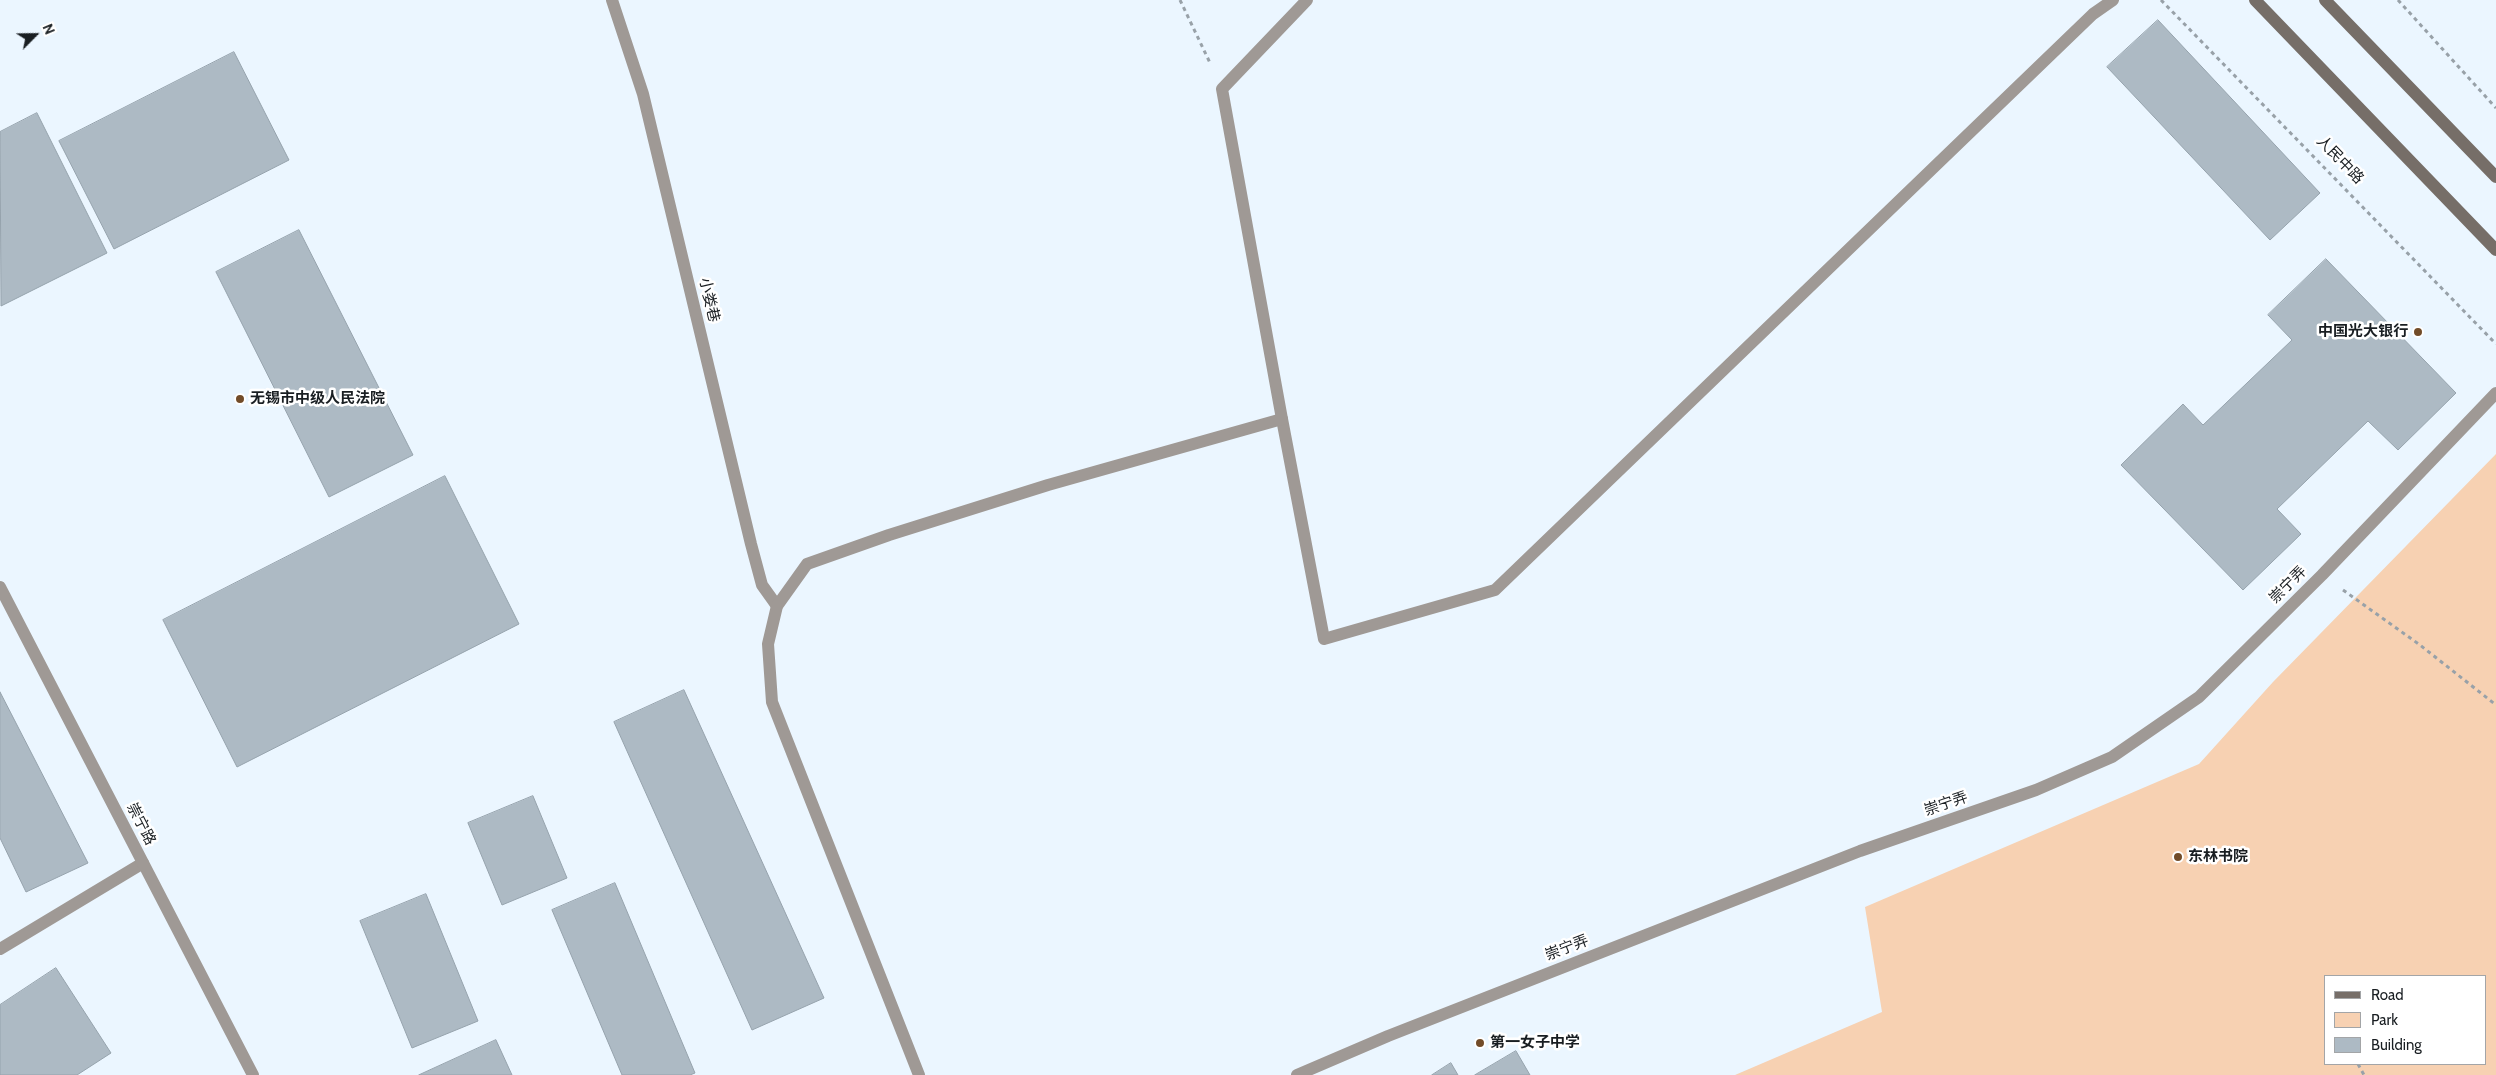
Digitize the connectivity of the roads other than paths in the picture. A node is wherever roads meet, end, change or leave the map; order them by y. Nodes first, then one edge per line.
1 (612, 0) edge
2 (1307, 0) edge
3 (2112, 0) edge
4 (2255, 0) edge
5 (2325, 0) edge
6 (2496, 177) edge
7 (2496, 250) edge
8 (2496, 393) edge
9 (1282, 419) junction
10 (2, 594) edge
11 (777, 606) junction
12 (143, 863) junction
13 (0, 949) edge
14 (252, 1075) edge
15 (919, 1075) edge
16 (1298, 1075) edge

1 - 11 street, 小娄巷
2 - 9 street
3 - 9 street
4 - 7 main road
5 - 6 main road
8 - 16 street, 崇宁弄
9 - 11 street
10 - 12 street, 崇宁路
11 - 15 street
12 - 13 street
12 - 14 street, 崇宁路

